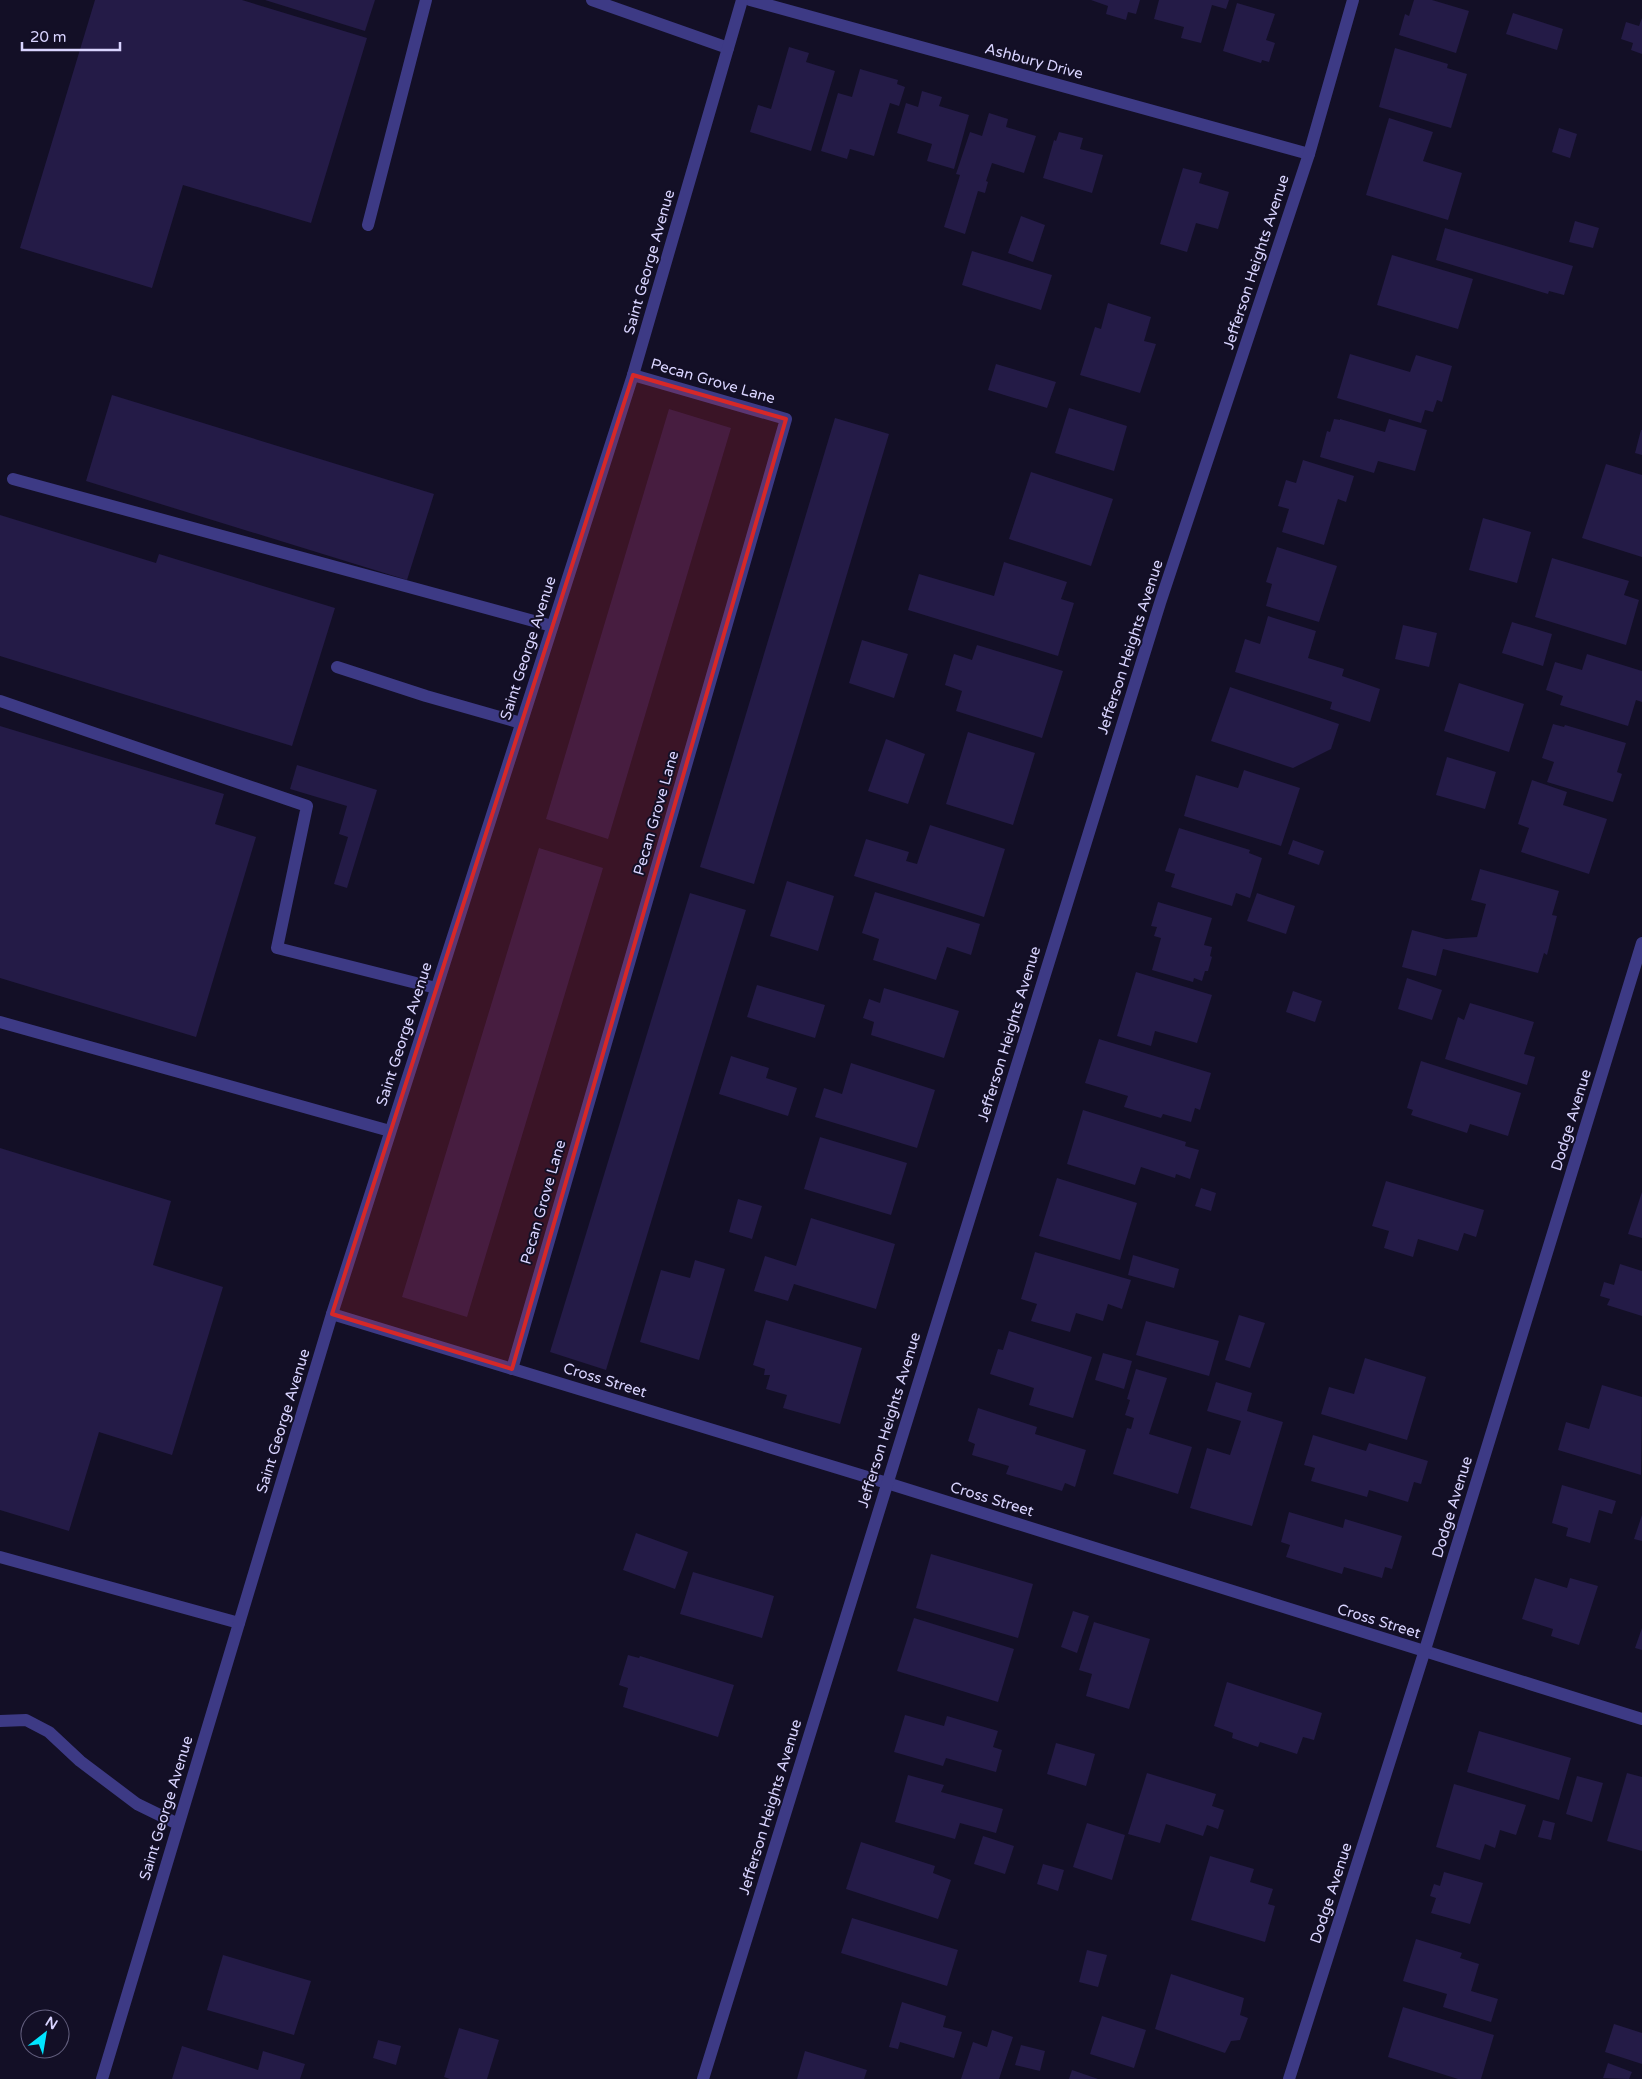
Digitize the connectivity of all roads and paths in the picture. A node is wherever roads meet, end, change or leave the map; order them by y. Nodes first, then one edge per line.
1 (426, 0) edge
2 (592, 0) edge
3 (742, 0) edge
4 (750, 0) edge
5 (1353, 0) edge
6 (728, 48) junction
7 (1309, 154) junction
8 (368, 224) dead end
9 (633, 375) junction
10 (13, 479) dead end
11 (552, 626) junction
12 (337, 667) dead end
13 (0, 701) edge
14 (521, 723) junction
15 (1642, 943) edge
16 (436, 988) junction
17 (0, 1022) edge
18 (390, 1131) junction
19 (332, 1314) junction
20 (512, 1369) junction
21 (887, 1483) junction
22 (0, 1557) edge
23 (239, 1622) junction
24 (1424, 1652) junction
25 (1642, 1719) edge
26 (0, 1721) edge
27 (178, 1824) junction
28 (102, 2079) edge
29 (703, 2079) edge
30 (1289, 2079) edge

1 - 8 street
2 - 6 street
3 - 6 street, Saint George Avenue
4 - 7 street, Ashbury Drive
5 - 7 street, Jefferson Heights Avenue
6 - 9 street, Saint George Avenue
7 - 21 street, Jefferson Heights Avenue
9 - 11 street, Saint George Avenue
9 - 20 street, Pecan Grove Lane
10 - 11 street
11 - 14 street, Saint George Avenue
12 - 14 street
13 - 16 street
14 - 16 street, Saint George Avenue
15 - 24 street, Dodge Avenue
16 - 18 street, Saint George Avenue
17 - 18 street
18 - 19 street, Saint George Avenue
19 - 20 street, Cross Street
19 - 23 street, Saint George Avenue
20 - 21 street, Cross Street
21 - 24 street, Cross Street
21 - 29 street, Jefferson Heights Avenue
22 - 23 street
23 - 27 street, Saint George Avenue
24 - 25 street, Cross Street
24 - 30 street, Dodge Avenue
26 - 27 street
27 - 28 street, Saint George Avenue

